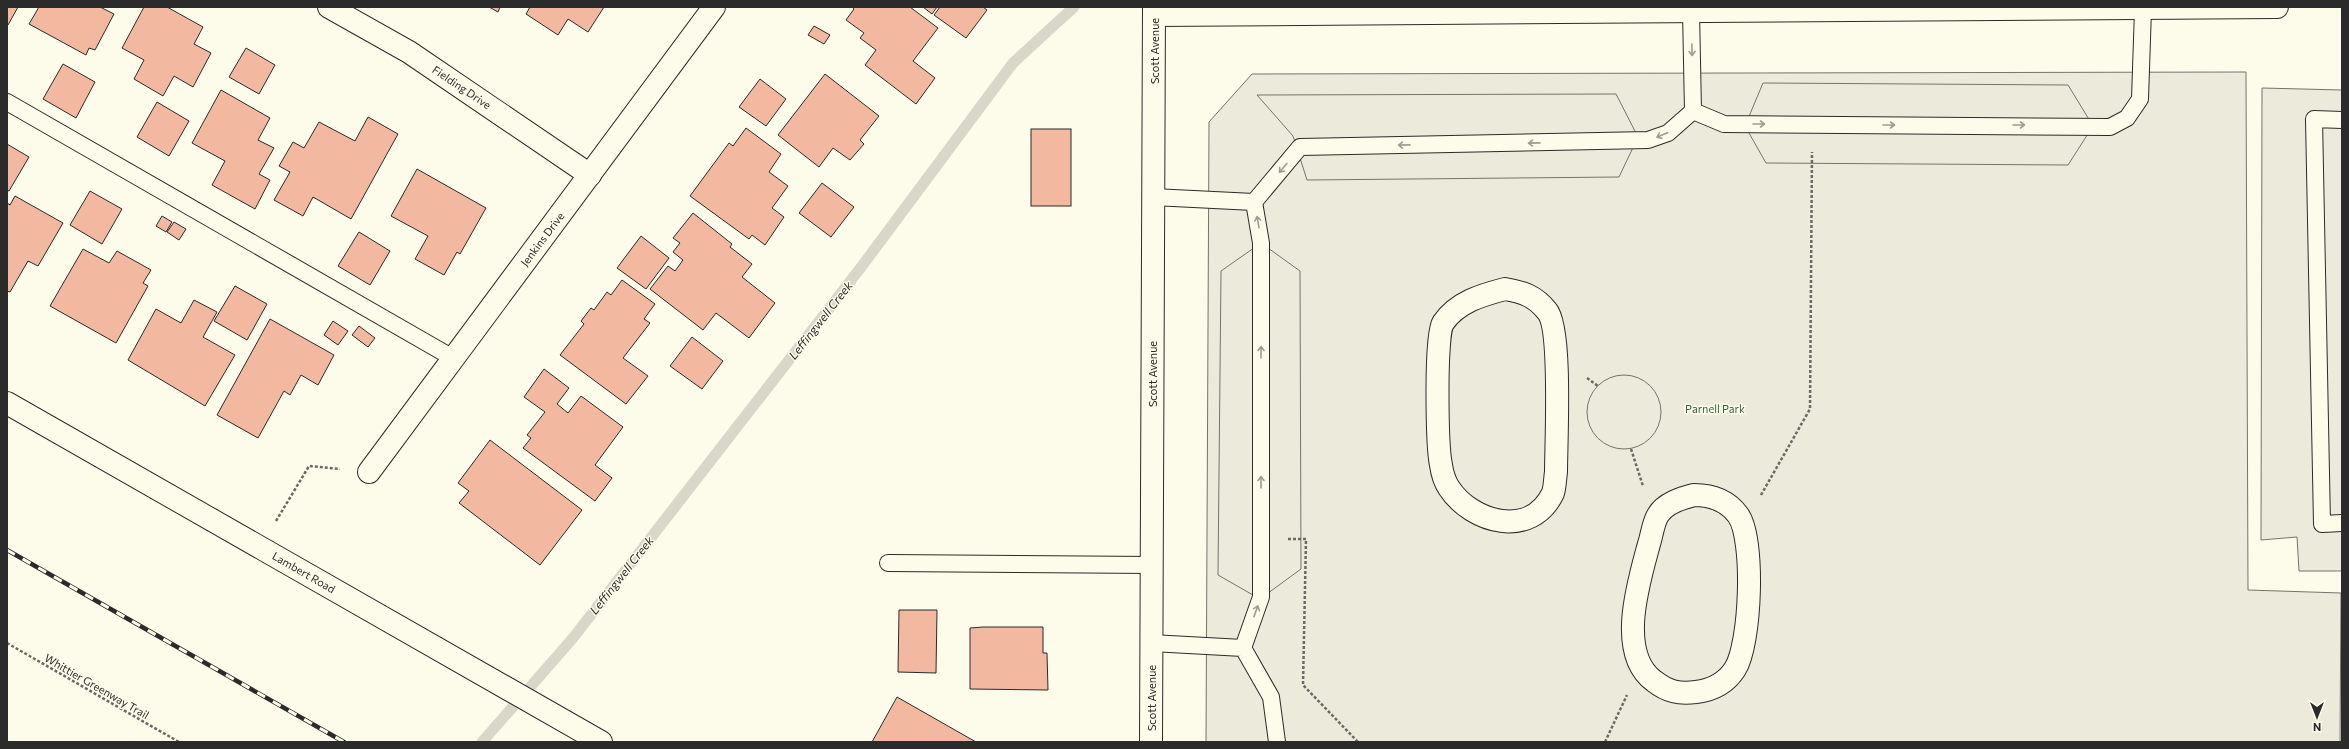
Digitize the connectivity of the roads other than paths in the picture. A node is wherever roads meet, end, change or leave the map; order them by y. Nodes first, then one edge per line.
1 (329, 7) edge
2 (714, 7) edge
3 (2278, 7) edge
4 (2143, 9) junction
5 (1154, 11) edge
6 (1691, 11) junction
7 (7, 102) edge
8 (1693, 111) junction
9 (2342, 120) edge
10 (590, 175) junction
11 (1153, 197) junction
12 (1254, 202) junction
13 (454, 358) junction
14 (7, 403) edge
15 (1557, 428) joint
16 (369, 472) road end
17 (2342, 523) edge
18 (888, 564) dead end
19 (1152, 565) junction
20 (1151, 643) junction
21 (1243, 648) junction
22 (1641, 664) joint
23 (601, 742) edge
24 (1150, 742) edge
25 (1277, 742) edge

1 - 10 street, Fielding Drive
2 - 10 street, Jenkins Drive
3 - 4 street
4 - 6 street
8 -> 4 lane
5 - 6 street
5 - 11 street, Scott Avenue
6 -> 8 lane
7 - 13 lane
8 -> 12 lane
9 - 17 lane
10 - 13 street, Jenkins Drive
11 - 12 lane
11 - 19 street, Scott Avenue
21 -> 12 lane
13 - 16 street, Jenkins Drive
14 - 23 street, Lambert Road
15 - 15 street
18 - 19 lane
19 - 20 street, Scott Avenue
20 - 21 lane
20 - 24 street, Scott Avenue
21 - 25 lane
22 - 22 street

